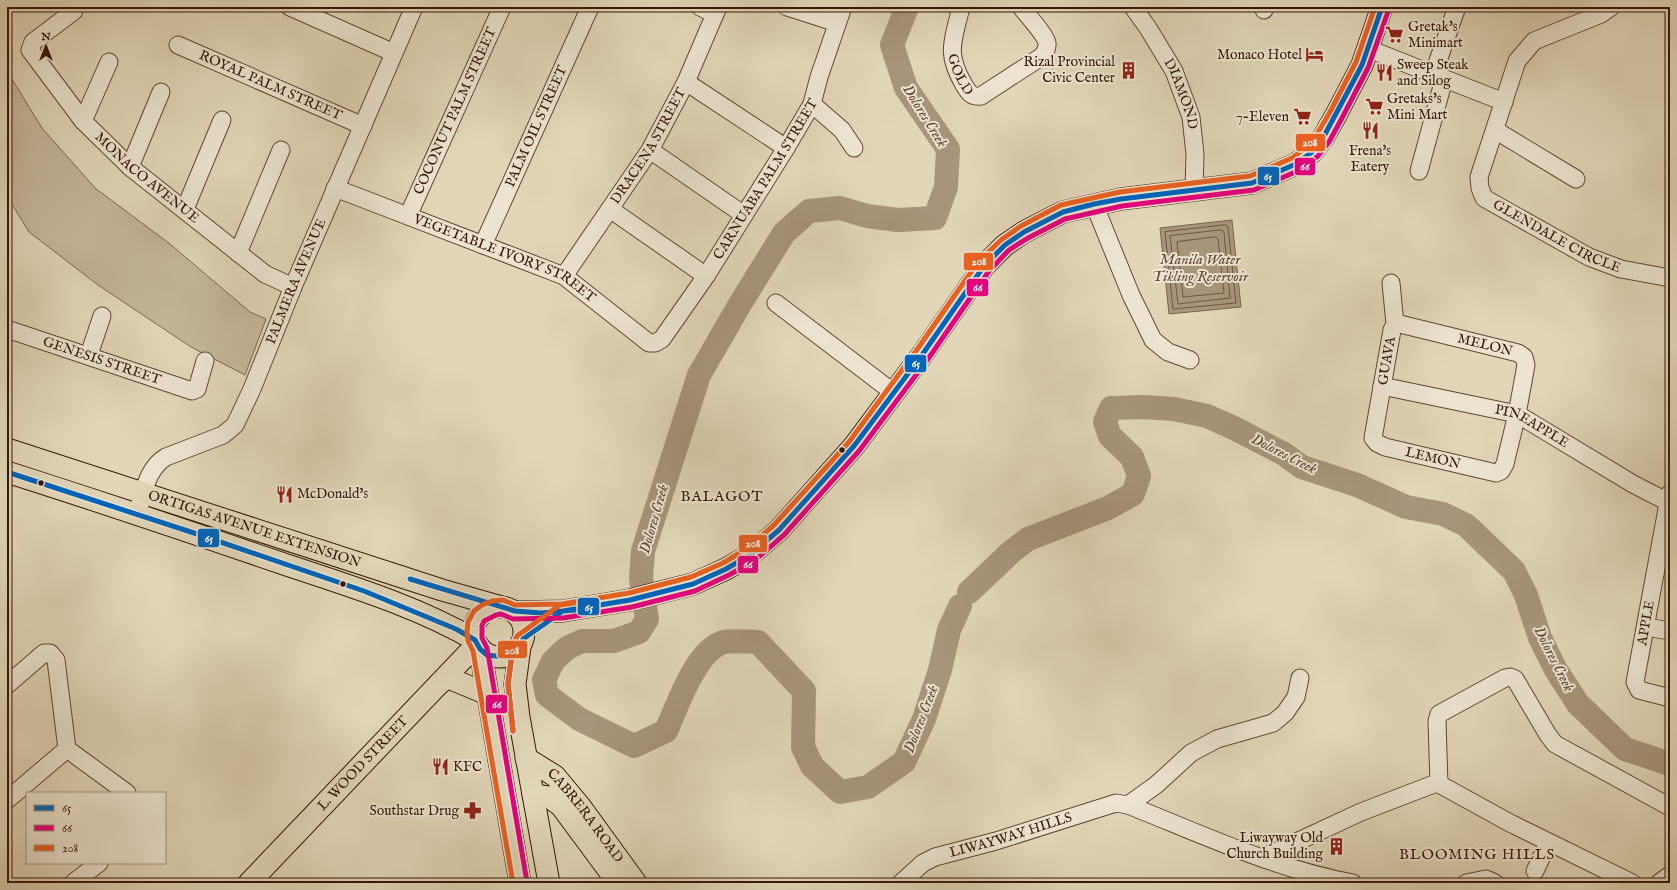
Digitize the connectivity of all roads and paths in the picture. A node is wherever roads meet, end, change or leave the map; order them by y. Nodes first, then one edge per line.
1 (290, 7) edge
2 (414, 7) edge
3 (502, 7) edge
4 (590, 7) edge
5 (700, 7) edge
6 (787, 7) edge
7 (843, 7) edge
8 (961, 7) edge
9 (1020, 7) edge
10 (1133, 7) edge
11 (1382, 7) edge
12 (1457, 7) edge
13 (1611, 7) edge
14 (74, 11) dead end
15 (717, 11) edge
16 (837, 23) junction
17 (178, 45) dead end
18 (1369, 48) junction
19 (394, 53) junction
20 (109, 62) dead end
21 (1439, 77) junction
22 (686, 82) junction
23 (161, 92) dead end
24 (1504, 102) junction
25 (812, 104) junction
26 (222, 120) dead end
27 (83, 121) junction
28 (363, 126) junction
29 (1494, 130) junction
30 (786, 148) junction
31 (854, 148) dead end
32 (281, 150) dead end
33 (650, 150) junction
34 (130, 167) junction
35 (1420, 171) dead end
36 (1576, 179) dead end
37 (335, 188) junction
38 (1194, 191) junction
39 (1094, 204) junction
40 (185, 209) junction
41 (610, 209) junction
42 (744, 215) junction
43 (408, 216) junction
44 (483, 245) junction
45 (238, 253) junction
46 (564, 276) junction
47 (706, 276) junction
48 (1670, 278) edge
49 (1391, 284) dead end
50 (293, 287) junction
51 (776, 303) dead end
52 (102, 316) dead end
53 (1395, 324) junction
54 (7, 329) edge
55 (662, 339) joint
56 (89, 356) junction
57 (1190, 360) dead end
58 (205, 361) dead end
59 (1382, 386) junction
60 (894, 393) junction
61 (1517, 414) junction
62 (1373, 438) joint
63 (7, 449) edge
64 (1496, 473) joint
65 (8, 477) edge
66 (144, 493) junction
67 (1669, 497) edge
68 (137, 514) junction
69 (508, 610) junction
70 (563, 611) junction
71 (1646, 627) junction
72 (1670, 631) edge
73 (521, 643) junction
74 (477, 644) junction
75 (1300, 678) dead end
76 (439, 684) junction
77 (515, 684) junction
78 (7, 685) edge
79 (487, 692) junction
80 (1670, 698) edge
81 (67, 749) junction
82 (526, 758) junction
83 (1439, 784) junction
84 (126, 792) edge
85 (533, 795) junction
86 (7, 800) edge
87 (1128, 805) junction
88 (1670, 807) edge
89 (1548, 842) junction
90 (1262, 858) junction
91 (98, 864) edge
92 (1535, 871) dead end
93 (1670, 875) edge
94 (259, 880) edge
95 (73, 883) edge
96 (520, 883) edge
97 (549, 883) edge
98 (618, 883) edge
99 (636, 883) edge
100 (901, 883) edge
101 (1353, 883) edge
102 (1466, 883) edge
103 (1495, 883) edge
104 (1632, 883) edge
105 (1659, 883) edge

1 - 19 street
2 - 19 street, PALMERA AVENUE
3 - 43 street, COCONUT PALM STREET
4 - 44 street, PALM OIL STREET
5 - 15 street
6 - 16 street
7 - 16 street, CARNUABA PALM STREET
8 - 9 street, GOLD
10 - 38 street, DIAMOND
11 - 18 main road
12 - 21 street
13 - 24 street, GLENDALE CIRCLE
14 - 27 street, MONACO AVENUE
15 - 22 street, DRACENA STREET
16 - 25 street, CARNUABA PALM STREET
17 - 28 street, ROYAL PALM STREET
18 - 21 street
18 - 38 main road
19 - 28 street, PALMERA AVENUE
20 - 27 street
21 - 24 street
21 - 35 street
22 - 30 street
22 - 33 street, DRACENA STREET
23 - 34 street
24 - 29 street, GLENDALE CIRCLE
25 - 30 street, CARNUABA PALM STREET
25 - 31 street
26 - 40 street
27 - 34 street, MONACO AVENUE
28 - 37 street, PALMERA AVENUE
29 - 36 street
29 - 48 street, GLENDALE CIRCLE
30 - 42 street, CARNUABA PALM STREET
32 - 45 street
33 - 41 street, DRACENA STREET
33 - 42 street
34 - 40 street, MONACO AVENUE
37 - 43 street, VEGETABLE IVORY STREET
37 - 50 street, PALMERA AVENUE
38 - 39 main road
39 - 57 street
39 - 60 main road
40 - 45 street, MONACO AVENUE
41 - 46 street, DRACENA STREET
41 - 47 street
42 - 47 street, CARNUABA PALM STREET
43 - 44 street, VEGETABLE IVORY STREET
44 - 46 street, VEGETABLE IVORY STREET
45 - 50 street, MONACO AVENUE
46 - 55 street, VEGETABLE IVORY STREET
47 - 55 street, CARNUABA PALM STREET
49 - 53 street, GUAVA
50 - 66 street, PALMERA AVENUE
51 - 60 street
52 - 56 street
53 - 59 street, GUAVA
53 - 61 street, MELON
54 - 56 street, GENESIS STREET
56 - 58 street, GENESIS STREET
59 - 61 street, PINEAPPLE
59 - 62 street, GUAVA
60 - 70 main road
61 - 64 street, MELON
61 - 67 street, PINEAPPLE
62 - 64 street, LEMON
63 - 66 main road, ORTIGAS AVENUE EXTENSION
65 - 68 main road, ORTIGAS AVENUE EXTENSION
66 - 68 street, PALMERA AVENUE
66 - 69 main road, ORTIGAS AVENUE EXTENSION
67 - 71 street, APPLE
68 - 74 main road, ORTIGAS AVENUE EXTENSION
69 - 70 main road
69 - 73 main road
69 - 74 main road
70 - 73 main road
71 - 72 street
71 - 80 street, APPLE
73 - 74 main road
73 - 77 main road
74 - 76 main road, L. WOOD STREET
74 - 79 main road
75 - 87 street
76 - 79 main road
76 - 94 main road, L. WOOD STREET
77 - 79 main road
77 - 82 main road
78 - 81 street
79 - 96 main road
81 - 84 street
81 - 86 street
82 - 85 main road
82 - 99 main road, CABRERA ROAD
83 - 88 street
83 - 89 street
83 - 90 street
85 - 97 main road
85 - 98 main road, CABRERA ROAD
87 - 90 street, LIWAYWAY HILLS
87 - 100 street, LIWAYWAY HILLS
89 - 92 street
89 - 104 street
90 - 101 street, LIWAYWAY HILLS
91 - 95 street
93 - 105 street
102 - 103 street

